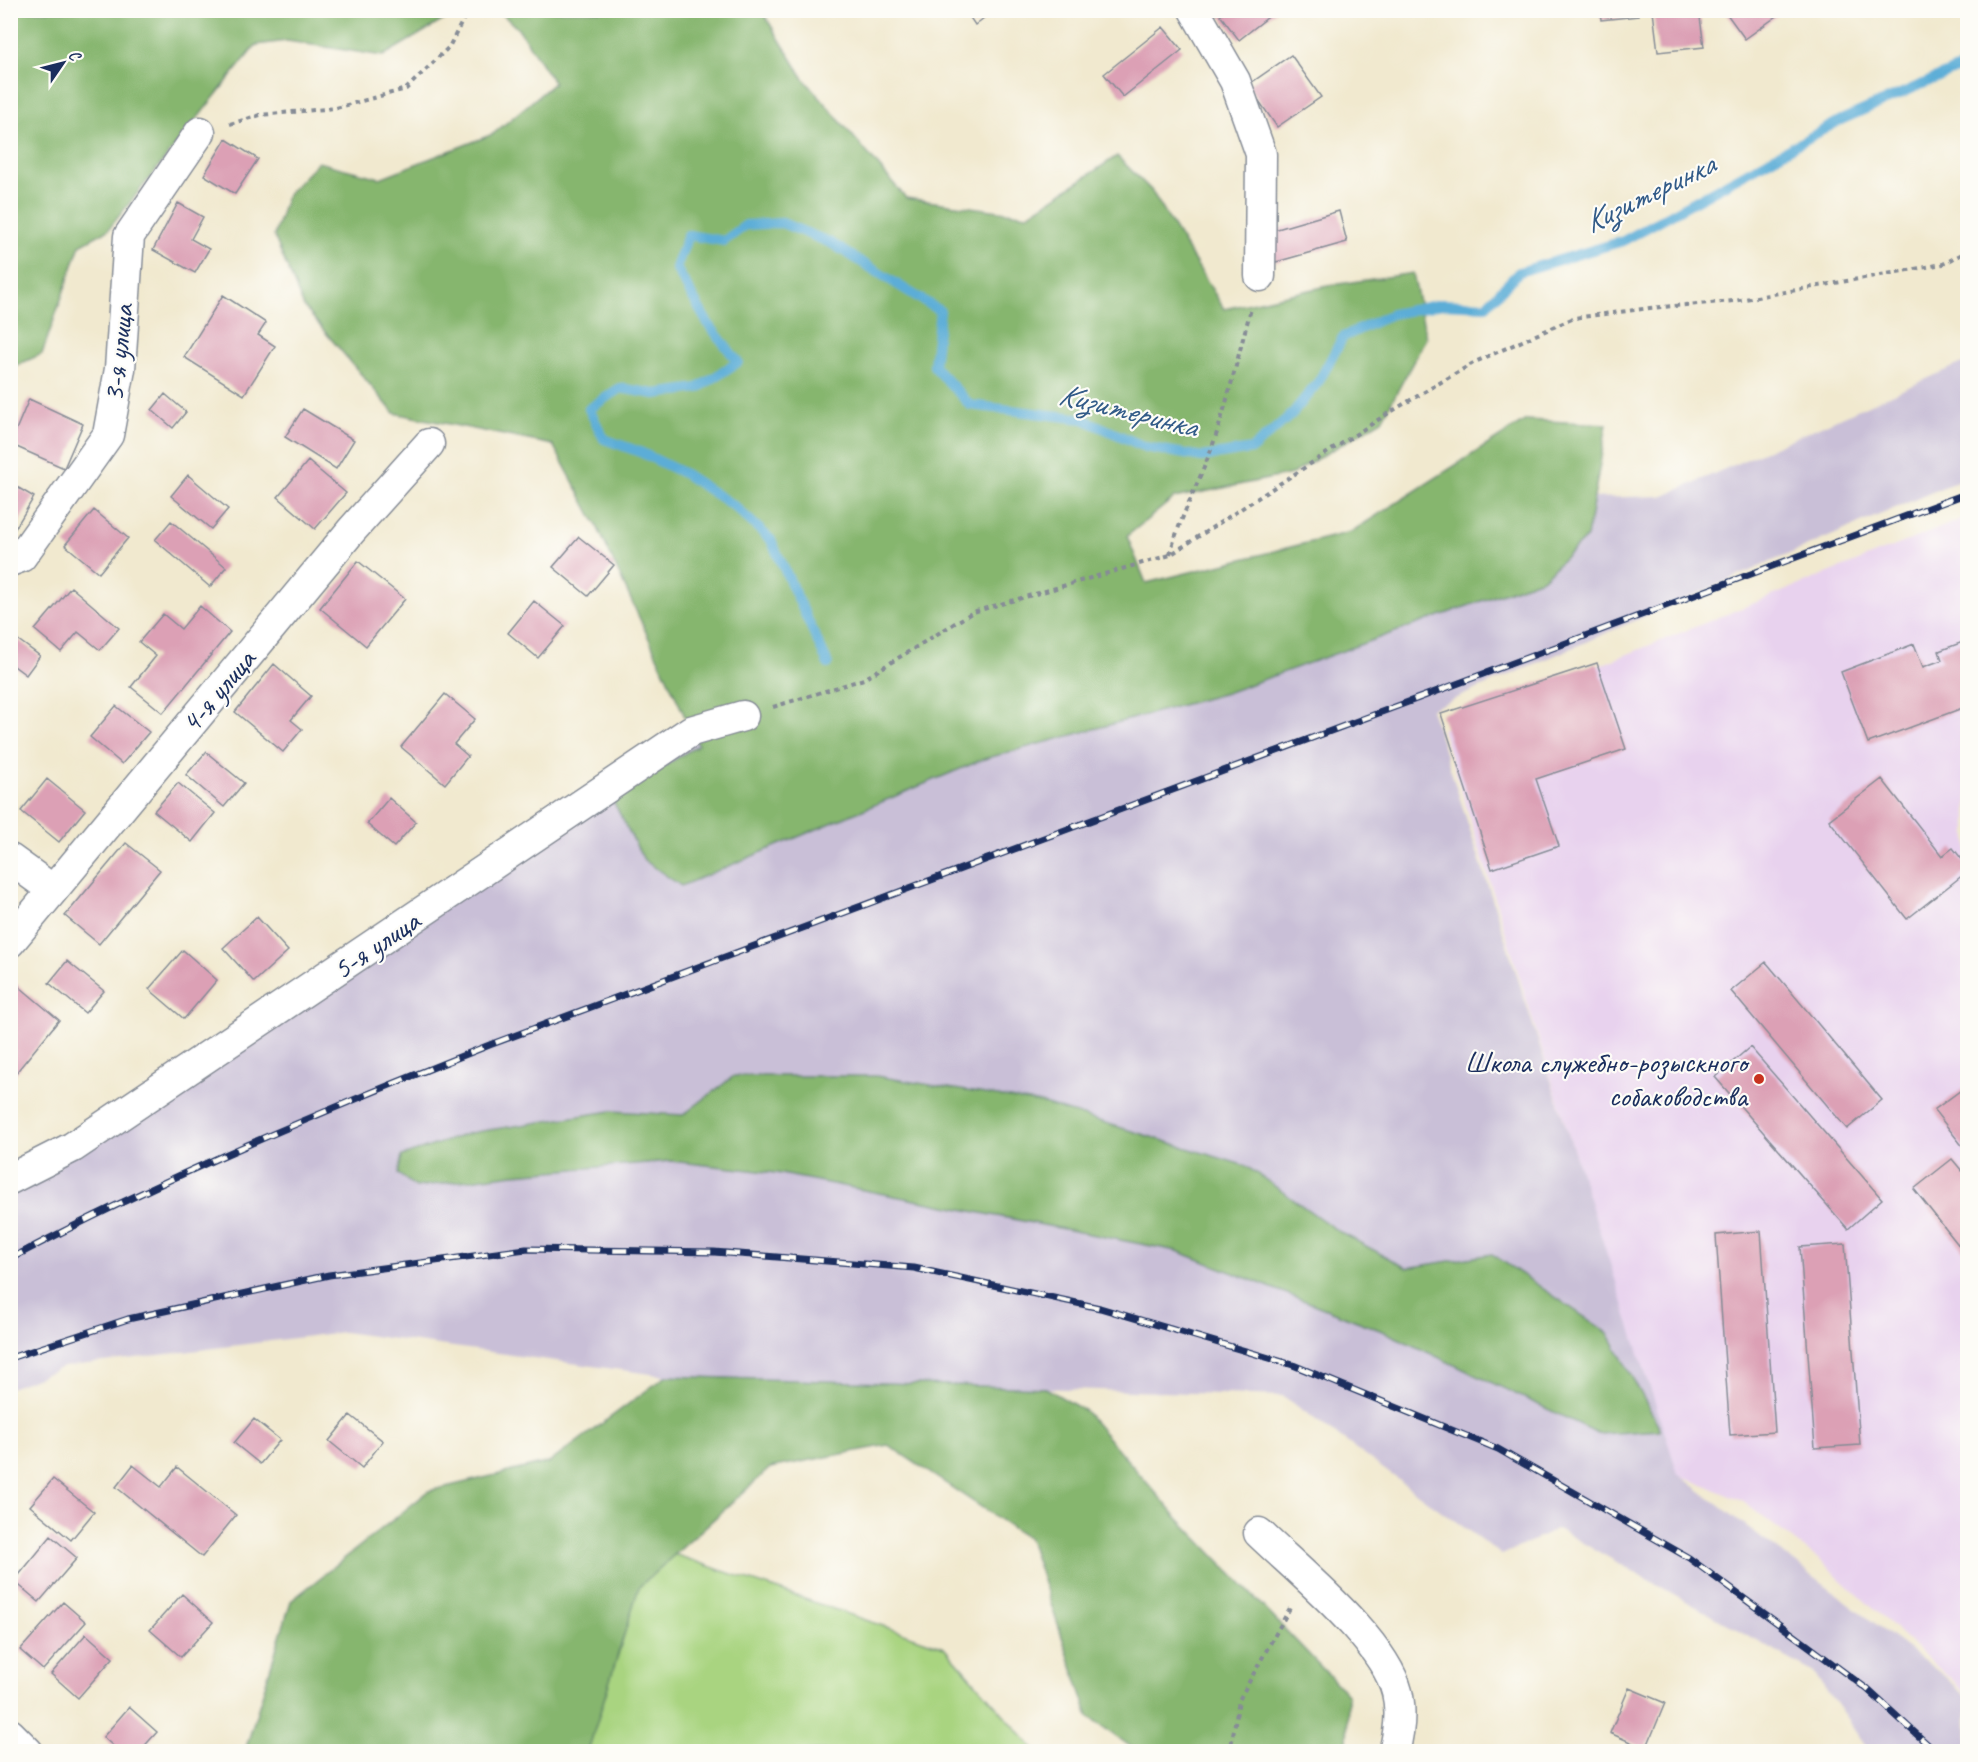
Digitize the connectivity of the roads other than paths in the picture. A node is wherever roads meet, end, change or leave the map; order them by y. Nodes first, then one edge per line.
1 (1194, 10) edge
2 (200, 132) road end
3 (1260, 276) road end
4 (429, 444) dead end
5 (10, 561) edge
6 (743, 716) road end
7 (10, 859) edge
8 (53, 890) junction
9 (10, 942) edge
10 (10, 1179) edge
11 (1259, 1533) dead end
12 (10, 1734) edge
13 (28, 1752) edge
14 (1394, 1752) edge

1 - 3 street
2 - 5 street, 3-я улица
4 - 8 street, 4-я улица
6 - 10 street, 5-я улица
7 - 8 street
8 - 9 street, 4-я улица
11 - 14 street
12 - 13 street

